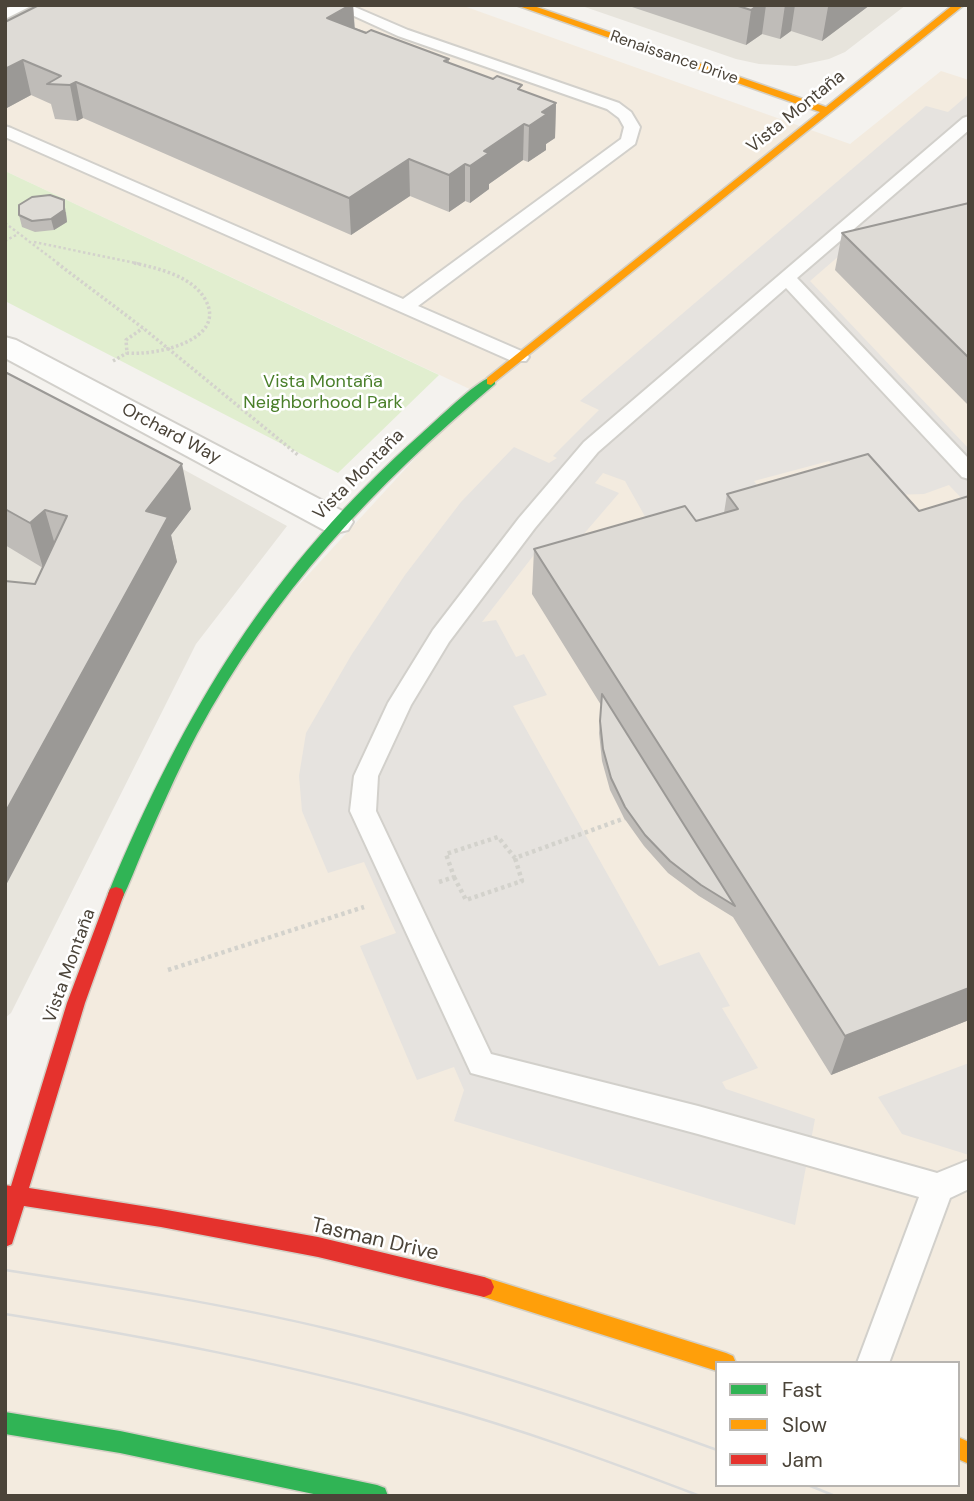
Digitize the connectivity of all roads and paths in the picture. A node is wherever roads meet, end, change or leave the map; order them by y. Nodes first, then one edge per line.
1 (26, 5) edge
2 (337, 5) edge
3 (521, 5) edge
4 (959, 5) edge
5 (5, 15) edge
6 (828, 111) junction
7 (969, 121) edge
8 (5, 131) edge
9 (5, 223) edge
10 (18, 234) junction
11 (5, 235) edge
12 (12, 237) junction
13 (5, 241) edge
14 (30, 241) junction
15 (786, 277) junction
16 (404, 307) junction
17 (143, 328) junction
18 (5, 346) edge
19 (169, 349) junction
20 (127, 353) junction
21 (519, 357) junction
22 (108, 364) dead end
23 (298, 455) dead end
24 (969, 472) edge
25 (336, 522) junction
26 (514, 858) dead end
27 (454, 877) dead end
28 (969, 1174) edge
29 (938, 1188) junction
30 (11, 1194) edge
31 (5, 1237) edge
32 (720, 1361) edge
33 (874, 1361) edge
34 (5, 1423) edge
35 (377, 1496) edge

1 - 5 lane
2 - 16 lane
3 - 6 main road, Renaissance Drive
4 - 6 main road, Vista Montaña
6 - 21 main road, Vista Montaña
7 - 15 lane
8 - 16 lane
9 - 10 path
10 - 12 path
10 - 14 path
11 - 12 path
12 - 13 path
14 - 17 path
14 - 19 path
15 - 24 lane
15 - 29 lane
16 - 21 lane
17 - 19 path
17 - 20 path
18 - 25 street, Orchard Way
19 - 20 path
19 - 23 path
20 - 22 path
21 - 25 main road, Vista Montaña
25 - 30 main road, Vista Montaña
26 - 27 path
28 - 29 lane
29 - 33 lane
30 - 31 main road, Vista Montaña
30 - 32 main road, Tasman Drive
34 - 35 main road

